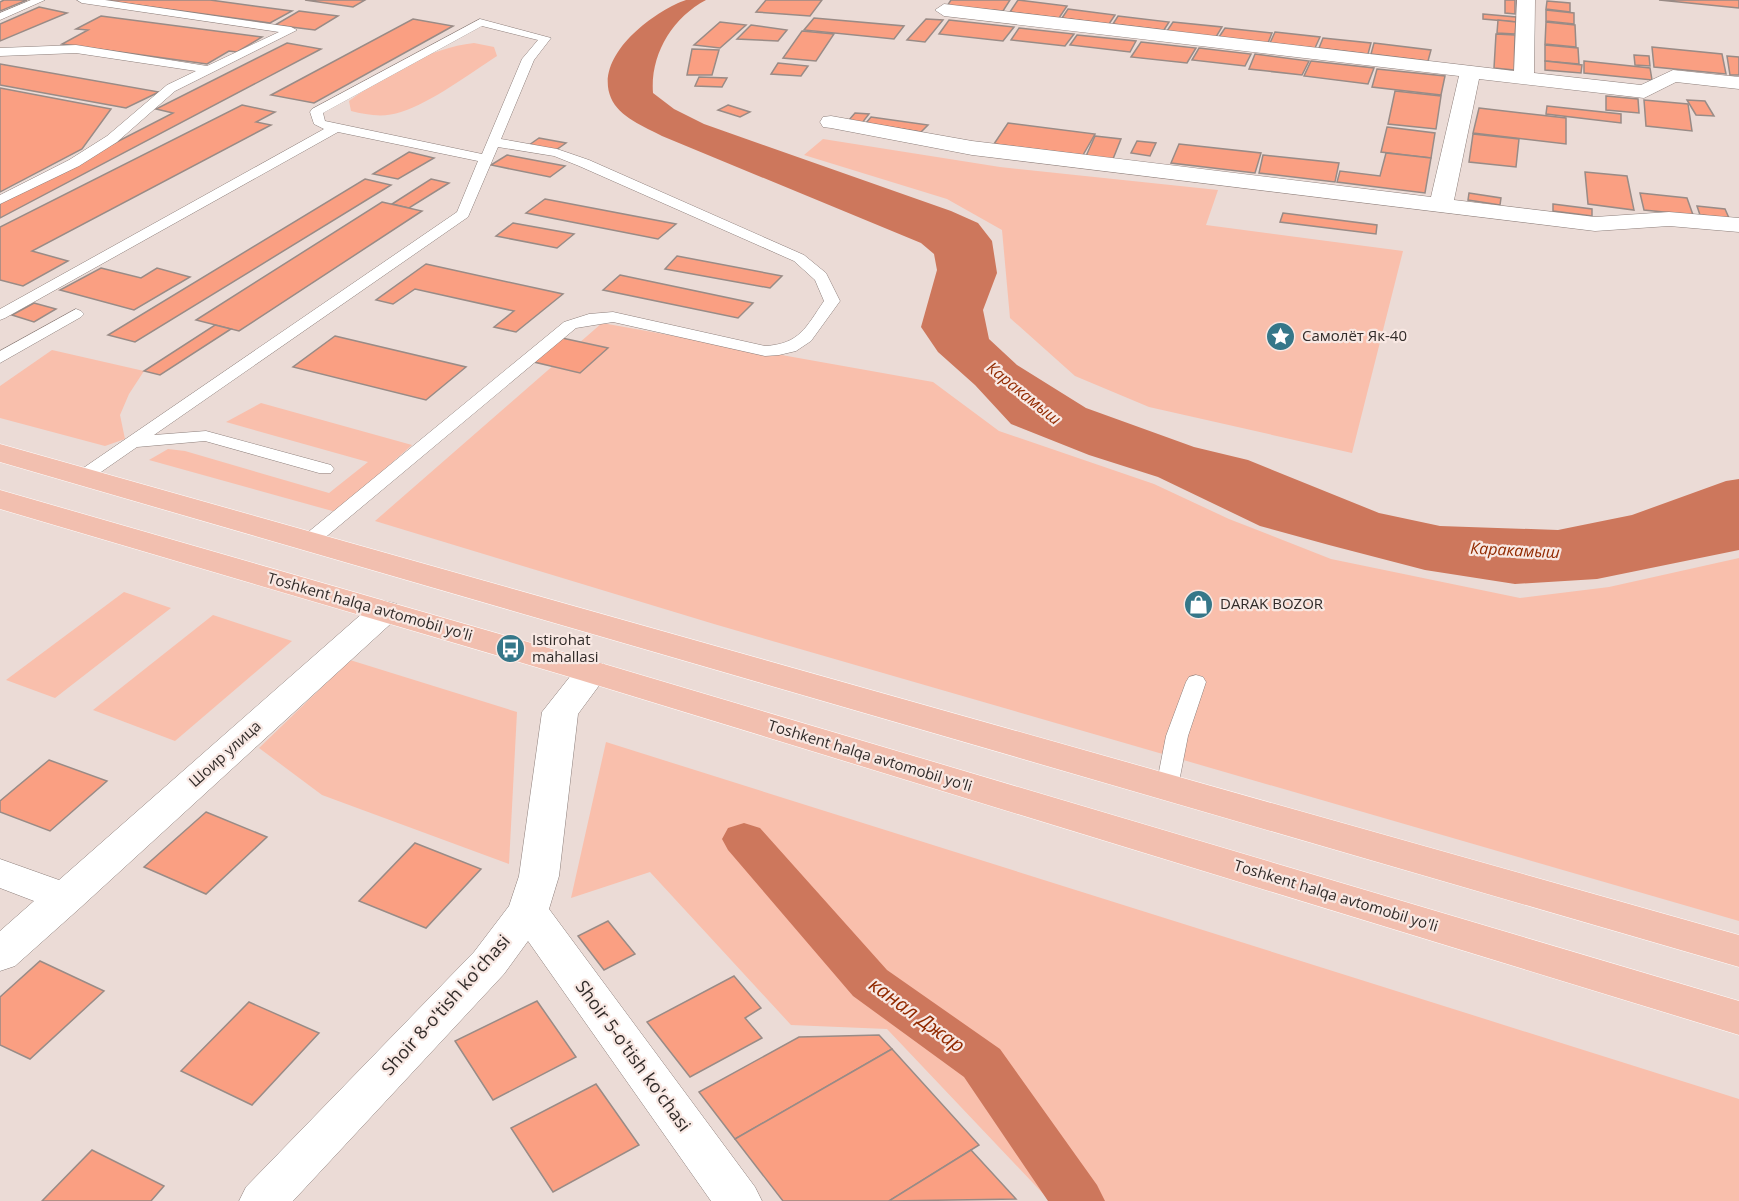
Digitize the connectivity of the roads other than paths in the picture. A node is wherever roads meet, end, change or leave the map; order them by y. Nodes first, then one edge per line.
1 (39, 0) edge
2 (82, 0) edge
3 (1526, 0) edge
4 (944, 10) dead end
5 (0, 17) edge
6 (0, 52) edge
7 (209, 70) junction
8 (1470, 73) junction
9 (1524, 79) junction
10 (1739, 83) edge
11 (831, 122) dead end
12 (335, 128) junction
13 (493, 142) junction
14 (486, 159) junction
15 (0, 200) edge
16 (1441, 205) junction
17 (1739, 225) edge
18 (76, 314) dead end
19 (0, 315) edge
20 (0, 358) edge
21 (133, 442) junction
22 (0, 453) edge
23 (325, 469) dead end
24 (82, 477) junction
25 (0, 500) edge
26 (308, 542) junction
27 (385, 611) junction
28 (592, 672) junction
29 (1196, 682) dead end
30 (1167, 787) junction
31 (0, 873) edge
32 (66, 898) junction
33 (528, 911) junction
34 (1739, 951) edge
35 (0, 955) edge
36 (1739, 1018) edge
37 (263, 1201) edge
38 (738, 1201) edge

1 - 5 lane
2 - 7 lane
3 - 9 street
4 - 8 street
6 - 7 lane
7 - 15 lane
8 - 9 street
8 - 16 street
9 - 10 street
11 - 16 street
12 - 13 lane
12 - 14 lane
12 - 19 lane
13 - 14 lane
13 - 26 lane
14 - 21 lane
16 - 17 street
18 - 20 lane
21 - 23 lane
21 - 24 lane
22 - 24 highway
24 - 26 highway
25 - 27 highway, Toshkent halqa avtomobil yo'li
26 - 30 highway
27 - 28 highway, Toshkent halqa avtomobil yo'li
27 - 32 street, Шоир улица
28 - 33 street, Shoir 8-o'tish ko'chasi
28 - 36 highway, Toshkent halqa avtomobil yo'li
29 - 30 lane
30 - 34 highway
31 - 32 street
32 - 35 street, Шоир улица
33 - 37 street, Shoir 8-o'tish ko'chasi
33 - 38 street, Shoir 5-o'tish ko'chasi

